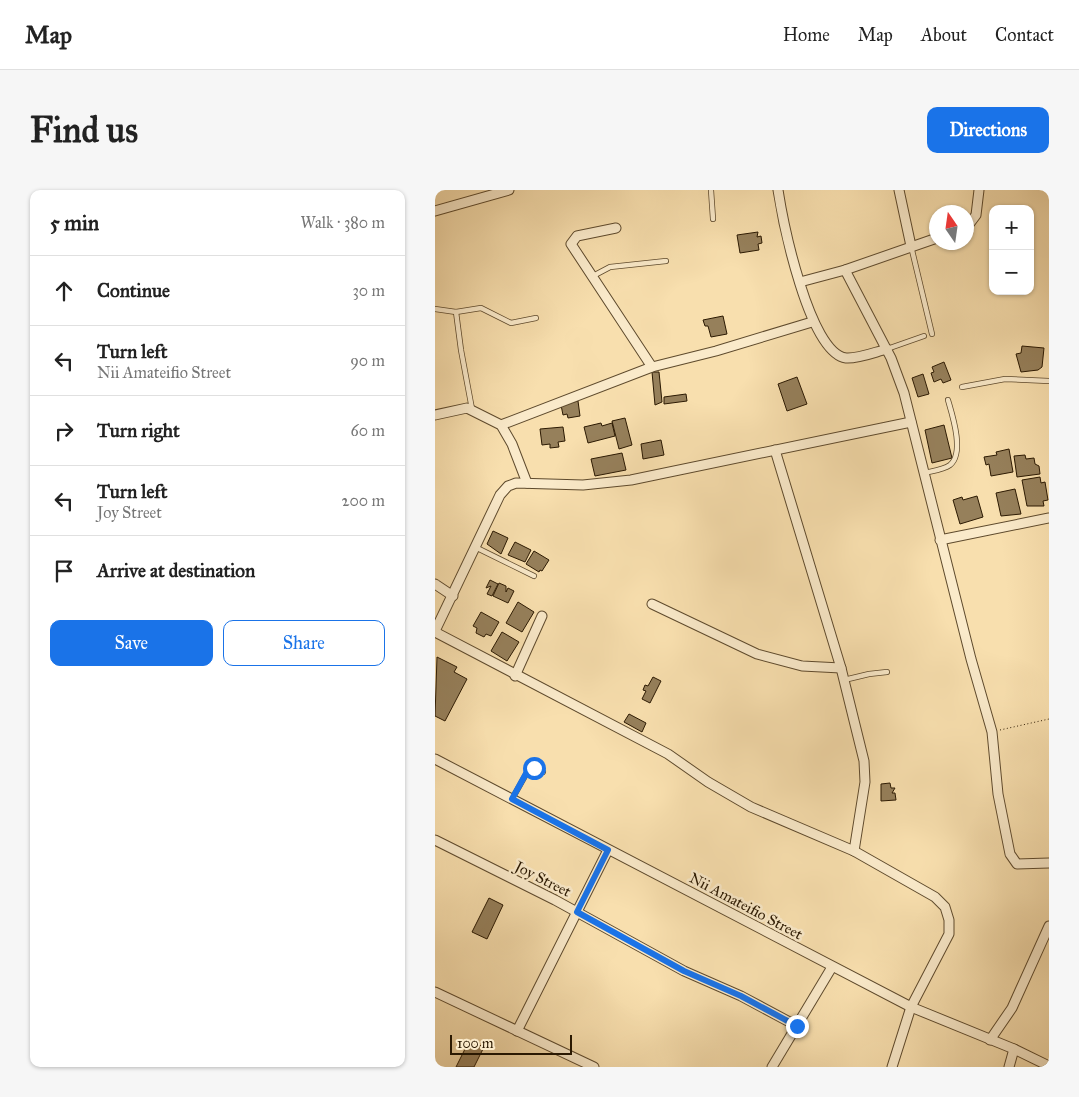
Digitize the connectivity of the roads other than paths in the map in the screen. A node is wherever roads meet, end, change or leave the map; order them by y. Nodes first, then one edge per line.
1 (509, 190) edge
2 (711, 190) edge
3 (778, 190) edge
4 (899, 190) edge
5 (979, 190) edge
6 (435, 211) edge
7 (974, 217) edge
8 (713, 219) dead end
9 (616, 228) dead end
10 (929, 240) edge
11 (911, 246) junction
12 (667, 261) dead end
13 (845, 270) junction
14 (593, 276) junction
15 (800, 282) junction
16 (435, 309) edge
17 (456, 312) junction
18 (536, 318) dead end
19 (812, 322) junction
20 (932, 334) dead end
21 (924, 336) dead end
22 (887, 349) junction
23 (652, 367) junction
24 (1049, 381) edge
25 (963, 388) dead end
26 (948, 400) dead end
27 (472, 409) junction
28 (435, 415) edge
29 (911, 422) junction
30 (501, 425) junction
31 (775, 450) junction
32 (924, 473) junction
33 (527, 483) junction
34 (1049, 518) edge
35 (940, 540) junction
36 (475, 547) junction
37 (534, 576) dead end
38 (435, 584) edge
39 (453, 596) junction
40 (652, 604) dead end
41 (542, 616) dead end
42 (435, 632) edge
43 (841, 668) junction
44 (887, 672) dead end
45 (515, 676) junction
46 (844, 680) junction
47 (435, 759) edge
48 (543, 772) dead end
49 (512, 799) junction
50 (435, 840) edge
51 (608, 850) junction
52 (854, 851) junction
53 (1049, 863) edge
54 (577, 912) junction
55 (1049, 926) edge
56 (832, 967) junction
57 (435, 992) edge
58 (911, 1007) junction
59 (797, 1026) junction
60 (517, 1031) junction
61 (990, 1040) junction
62 (1014, 1049) junction
63 (1049, 1066) edge
64 (593, 1067) edge
65 (772, 1067) edge
66 (892, 1067) edge
67 (1009, 1067) edge

1 - 6 street
2 - 8 lane
3 - 15 street
4 - 11 street
5 - 7 street
9 - 14 street
10 - 11 street
11 - 13 street
11 - 20 lane
12 - 14 lane
13 - 15 street
13 - 22 street
14 - 23 street
15 - 19 street
16 - 17 lane
17 - 18 lane
17 - 27 lane
19 - 22 street
19 - 23 street
21 - 22 lane
22 - 29 street
23 - 30 street
24 - 25 lane
26 - 32 lane
27 - 28 street
27 - 30 street
29 - 31 street
29 - 32 street
30 - 33 street
31 - 33 street
31 - 43 street
32 - 35 street
33 - 36 street
34 - 35 street
35 - 53 street
36 - 37 lane
36 - 39 street
38 - 39 street
39 - 42 street
40 - 43 street
41 - 45 street
42 - 45 street
43 - 46 street
44 - 46 lane
45 - 52 street
46 - 52 street
47 - 49 street, Nii Amateifio Street
48 - 49 lane
49 - 51 street, Nii Amateifio Street
50 - 54 street, Joy Street
51 - 54 street
51 - 56 street, Nii Amateifio Street
52 - 58 street
54 - 59 street, Joy Street
54 - 60 street
55 - 61 street
56 - 58 street, Nii Amateifio Street
56 - 59 street
57 - 60 street
58 - 61 street, Nii Amateifio Street
58 - 66 street
59 - 65 street
60 - 64 street
61 - 62 street, Nii Amateifio Street
62 - 63 street, Nii Amateifio Street
62 - 67 street

